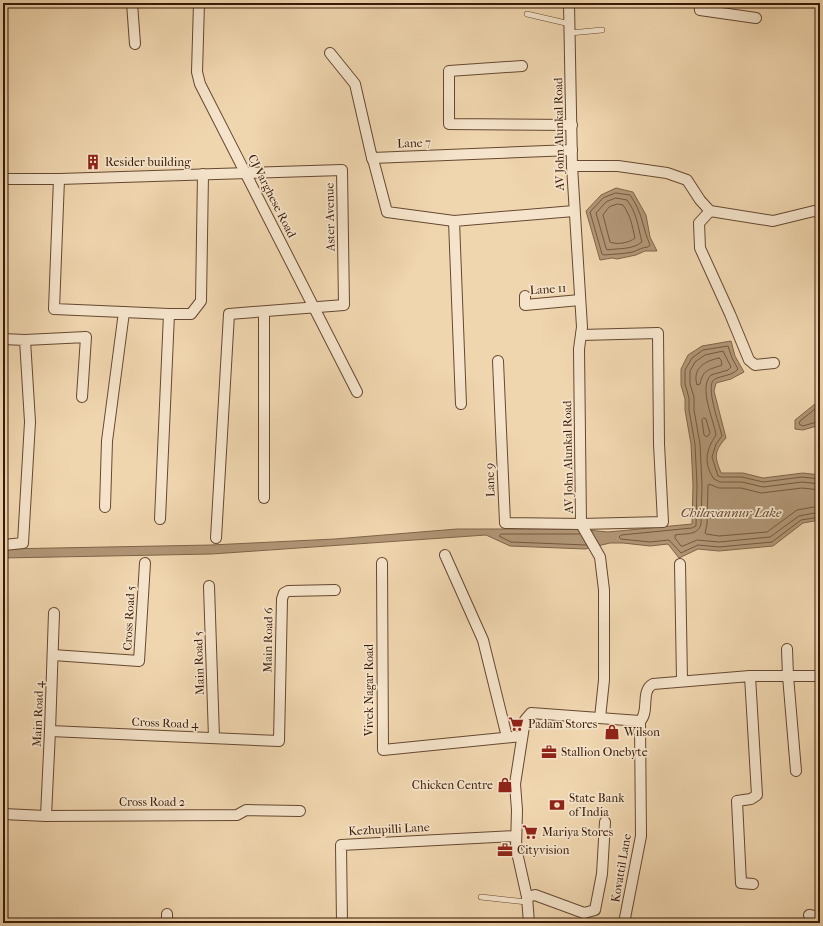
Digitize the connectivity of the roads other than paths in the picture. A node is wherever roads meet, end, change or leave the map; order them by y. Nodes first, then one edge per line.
1 (132, 3) edge
2 (199, 3) edge
3 (569, 3) edge
4 (699, 3) edge
5 (527, 14) dead end
6 (756, 18) dead end
7 (570, 28) junction
8 (602, 30) dead end
9 (135, 44) dead end
10 (330, 52) dead end
11 (522, 66) dead end
12 (572, 124) junction
13 (572, 150) junction
14 (372, 158) junction
15 (572, 166) junction
16 (246, 173) junction
17 (203, 174) junction
18 (3, 179) edge
19 (59, 179) junction
20 (574, 211) junction
21 (710, 211) junction
22 (820, 213) edge
23 (454, 221) junction
24 (436, 222) dead end
25 (525, 296) dead end
26 (580, 300) junction
27 (313, 308) junction
28 (124, 312) junction
29 (264, 312) junction
30 (168, 314) junction
31 (581, 335) junction
32 (3, 339) edge
33 (25, 340) junction
34 (498, 361) dead end
35 (774, 363) dead end
36 (357, 392) dead end
37 (82, 397) dead end
38 (461, 404) dead end
39 (264, 498) dead end
40 (105, 507) dead end
41 (160, 519) dead end
42 (581, 524) junction
43 (216, 538) dead end
44 (4, 546) edge
45 (445, 555) dead end
46 (145, 562) dead end
47 (382, 563) dead end
48 (680, 564) dead end
49 (209, 586) dead end
50 (335, 590) dead end
51 (54, 613) dead end
52 (787, 649) dead end
53 (53, 655) junction
54 (750, 676) junction
55 (788, 676) junction
56 (820, 676) edge
57 (682, 681) junction
58 (600, 718) junction
59 (640, 722) junction
60 (50, 731) junction
61 (522, 736) junction
62 (506, 737) junction
63 (214, 738) junction
64 (279, 741) joint
65 (796, 771) dead end
66 (300, 811) dead end
67 (3, 814) edge
68 (46, 816) junction
69 (605, 822) dead end
70 (516, 836) junction
71 (753, 884) dead end
72 (481, 897) dead end
73 (527, 900) junction
74 (809, 914) dead end
75 (820, 917) edge
76 (342, 923) edge
77 (529, 923) edge
78 (624, 923) edge

1 - 9 street
2 - 16 street, CJ Varghese Road
3 - 7 street, AV John Alunkal Road
4 - 6 street
5 - 7 lane
7 - 8 lane
7 - 12 street, AV John Alunkal Road
10 - 14 street
11 - 12 street
12 - 13 street, AV John Alunkal Road
13 - 14 street, Lane 7
13 - 15 street, AV John Alunkal Road
14 - 23 street
15 - 20 street, AV John Alunkal Road
15 - 21 street
16 - 17 street
16 - 27 street, CJ Varghese Road
16 - 27 street, Aster Avenue
17 - 19 street
17 - 30 street
18 - 19 street
19 - 28 street
20 - 23 street
20 - 26 street, AV John Alunkal Road
21 - 22 street
21 - 35 street
23 - 24 street
23 - 38 street
25 - 26 street, Lane 11
26 - 31 street, AV John Alunkal Road
27 - 29 street
27 - 36 street, CJ Varghese Road
28 - 30 street
28 - 40 street
29 - 39 street
29 - 43 street
30 - 41 street
31 - 42 street, AV John Alunkal Road
31 - 42 street
32 - 33 street
33 - 37 street
33 - 44 street
34 - 42 street, Lane 9
42 - 58 street, AV John Alunkal Road
45 - 62 street
46 - 53 street, Cross Road 5
47 - 62 street, Vivek Nagar Road
48 - 57 street
49 - 63 street, Main Road 5
50 - 64 street, Main Road 6
51 - 53 street, Main Road 4
52 - 55 street
53 - 60 street, Main Road 4
54 - 55 street
54 - 57 street
54 - 71 street
55 - 56 street
55 - 65 street
57 - 59 street, Kovattil Lane
58 - 59 street
58 - 61 street
59 - 78 street, Kovattil Lane
60 - 63 street, Cross Road 4
60 - 68 street, Main Road 4
61 - 62 street, Vivek Nagar Road
61 - 70 street
63 - 64 street, Cross Road 4
66 - 68 street, Cross Road 2
67 - 68 street, Cross Road 2
69 - 73 street
70 - 73 street
70 - 76 street, Kezhupilli Lane
72 - 73 lane
73 - 77 street
74 - 75 street

